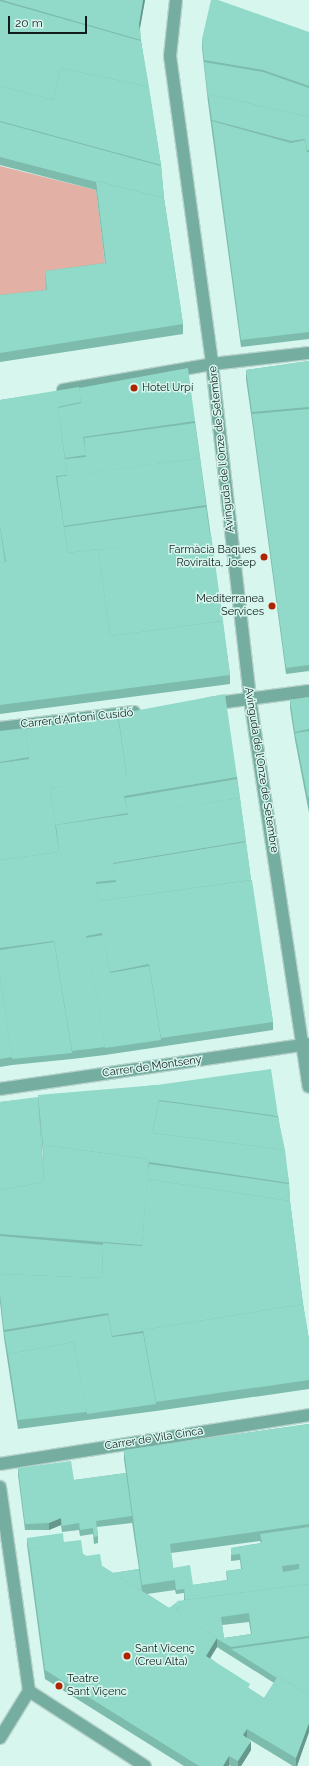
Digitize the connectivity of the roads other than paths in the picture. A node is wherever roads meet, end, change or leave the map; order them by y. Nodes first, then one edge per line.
1 (176, 0) edge
2 (309, 353) edge
3 (212, 364) junction
4 (47, 393) edge
5 (309, 691) edge
6 (250, 699) junction
7 (196, 705) edge
8 (148, 711) edge
9 (0, 728) edge
10 (306, 1044) edge
11 (309, 1087) edge
12 (0, 1090) edge
13 (309, 1415) edge
14 (0, 1464) edge
15 (0, 1488) edge
16 (29, 1691) junction
17 (0, 1738) edge
18 (146, 1766) edge

1 - 3 street, Avinguda de l'Onze de Setembre
2 - 3 street
3 - 4 street
3 - 6 street, Avinguda de l'Onze de Setembre
5 - 6 street
6 - 7 street
6 - 10 street, Avinguda de l'Onze de Setembre
8 - 9 street, Carrer d'Antoni Cusidó
10 - 11 street, Avinguda de l'Onze de Setembre
10 - 12 street, Carrer de Montseny
13 - 14 street, Carrer de Vila Cinca
15 - 16 street
16 - 17 street
16 - 18 street

